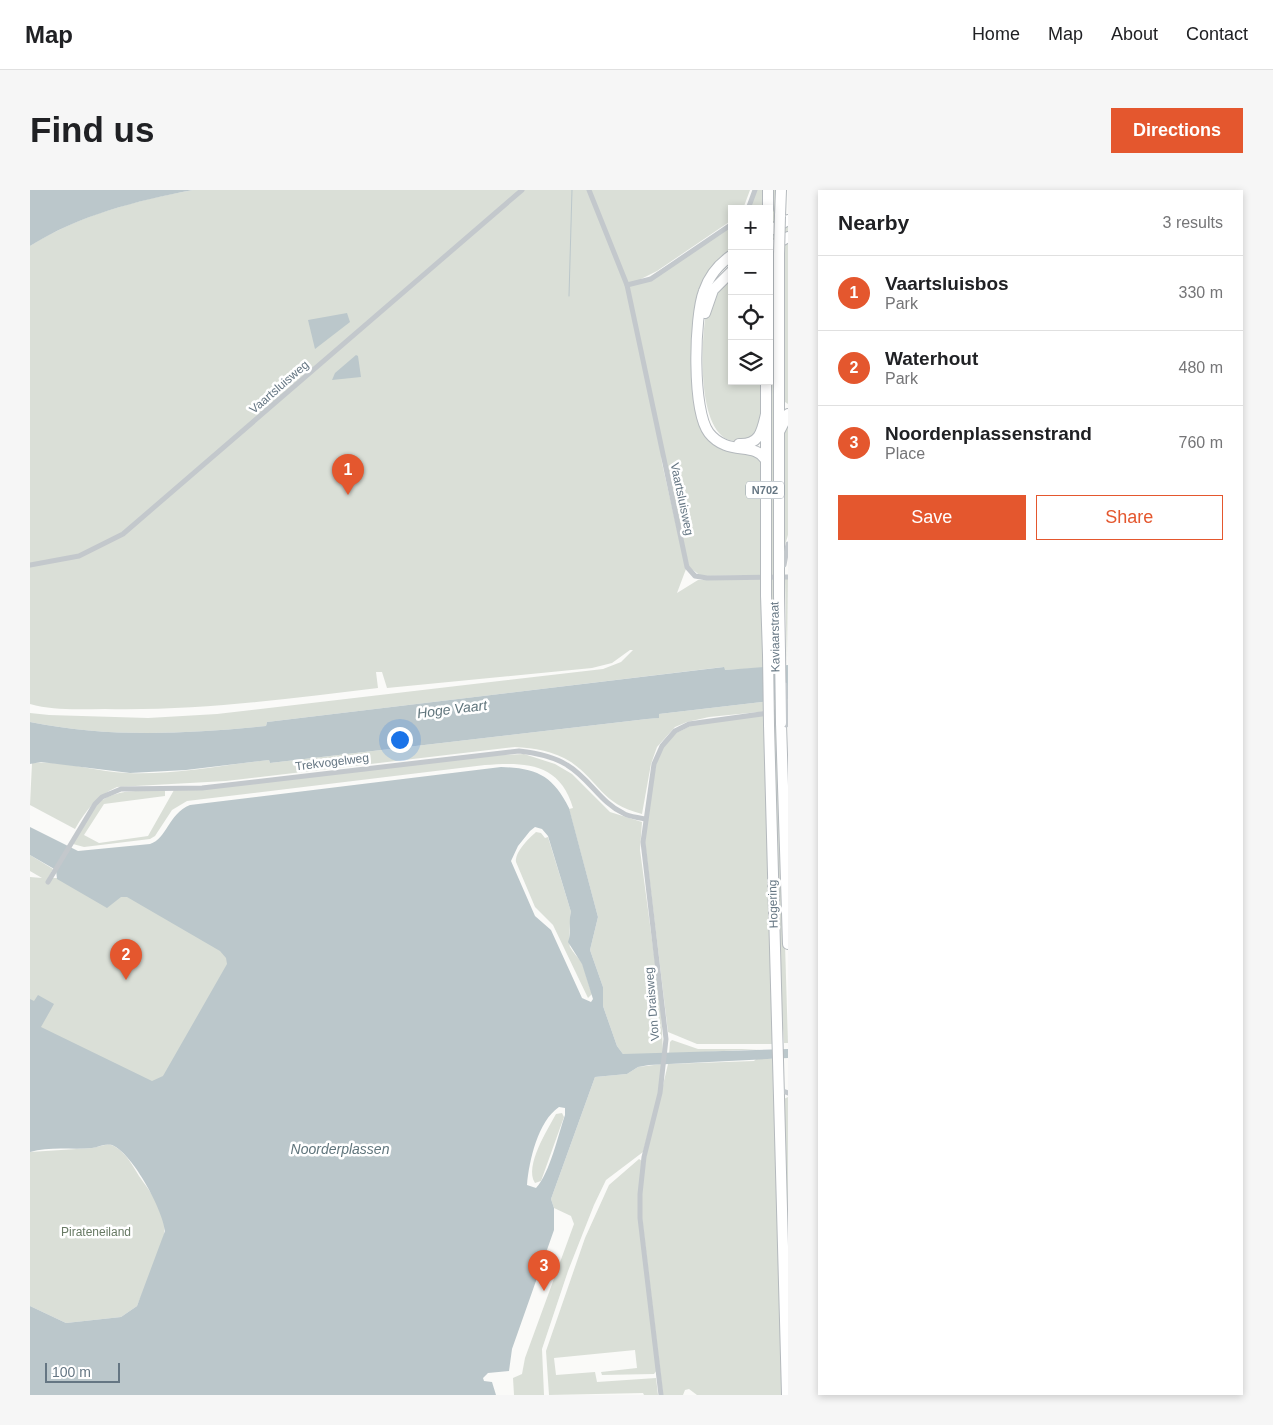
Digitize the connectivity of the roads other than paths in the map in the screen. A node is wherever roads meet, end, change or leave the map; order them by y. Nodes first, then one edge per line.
1 (522, 190) edge
2 (589, 190) edge
3 (755, 190) edge
4 (768, 190) edge
5 (781, 190) edge
6 (749, 205) edge
7 (768, 205) edge
8 (784, 218) edge
9 (728, 227) edge
10 (773, 228) edge
11 (788, 237) edge
12 (773, 246) edge
13 (728, 259) edge
14 (728, 275) edge
15 (627, 285) junction
16 (766, 385) edge
17 (778, 400) junction
18 (788, 406) edge
19 (766, 414) junction
20 (788, 414) edge
21 (778, 435) junction
22 (765, 459) junction
23 (788, 544) edge
24 (30, 565) edge
25 (781, 568) junction
26 (788, 578) edge
27 (788, 710) edge
28 (785, 726) edge
29 (645, 819) junction
30 (48, 882) dead end
31 (788, 944) edge
32 (785, 1090) edge
33 (661, 1395) edge
34 (787, 1395) edge

1 - 24 street, Vaartsluisweg
2 - 15 street, Vaartsluisweg
3 - 6 street
4 - 7 highway
5 - 8 highway, N702
8 - 10 highway
8 - 17 highway, N702, bridge
9 - 15 street
11 - 12 highway
13 - 22 highway
14 - 19 highway
15 - 26 street, Vaartsluisweg
16 - 19 highway, N702
17 - 18 highway
17 - 21 highway, N702
19 - 22 highway, Hogering / N702
20 - 21 highway
21 - 25 highway, Hogering / N702
22 - 32 highway, Hogering / N702, bridge
23 - 25 street
25 - 28 highway, Hogering / N702, bridge
27 - 29 street, Von Draisweg
28 - 31 highway, Hogering / N702
29 - 30 street, Trekvogelweg
29 - 33 street, Von Draisweg
32 - 34 highway, Hogering / N702

